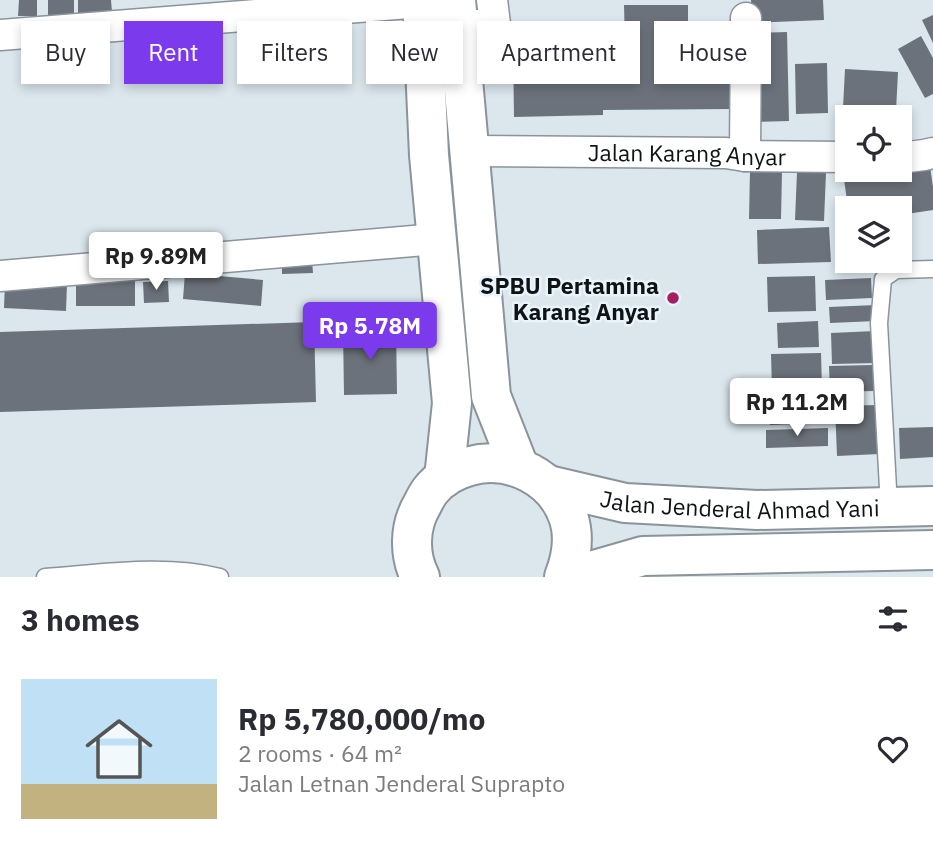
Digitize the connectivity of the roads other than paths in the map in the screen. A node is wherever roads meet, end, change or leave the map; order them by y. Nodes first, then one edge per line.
1 (492, 0) edge
2 (439, 7) edge
3 (746, 18) dead end
4 (0, 34) edge
5 (470, 151) junction
6 (933, 153) edge
7 (745, 156) junction
8 (912, 156) edge
9 (835, 157) edge
10 (437, 239) junction
11 (933, 269) edge
12 (0, 276) edge
13 (533, 476) junction
14 (444, 478) junction
15 (933, 506) edge
16 (889, 507) junction
17 (933, 550) edge
18 (45, 577) edge
19 (220, 577) edge
20 (420, 577) edge
21 (564, 577) edge
22 (570, 577) edge

1 - 2 street
2 - 4 street
2 - 5 main road
2 - 10 main road
3 - 7 street
5 - 7 street, Jalan Karang Anyar
5 - 13 main road
6 - 8 street
7 - 9 street, Jalan Karang Anyar
10 - 12 street
10 - 14 main road
11 - 16 lane
13 - 14 main road, Jalan Jenderal Ahmad Yani
13 - 16 main road, Jalan Jenderal Ahmad Yani
13 - 21 main road
14 - 20 main road
15 - 16 main road, Jalan Jenderal Ahmad Yani
17 - 22 main road, Jalan Jenderal Ahmad Yani
18 - 19 lane

